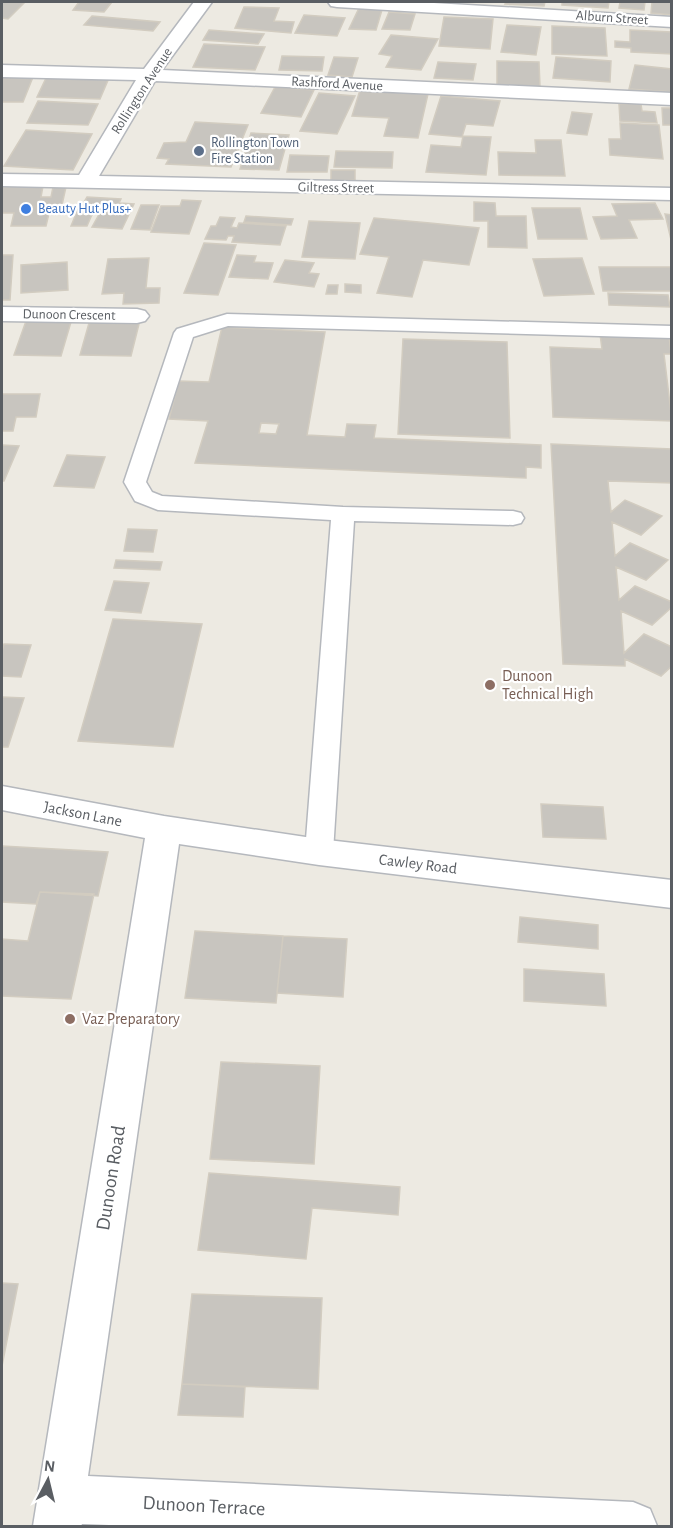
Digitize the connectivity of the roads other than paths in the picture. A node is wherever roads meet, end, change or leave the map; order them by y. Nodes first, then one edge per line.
1 (202, 2) edge
2 (337, 2) edge
3 (672, 22) edge
4 (2, 71) edge
5 (149, 75) junction
6 (672, 99) edge
7 (2, 180) edge
8 (85, 182) junction
9 (672, 195) edge
10 (2, 314) edge
11 (137, 316) dead end
12 (672, 332) edge
13 (343, 514) junction
14 (513, 518) dead end
15 (2, 798) edge
16 (164, 829) junction
17 (319, 852) junction
18 (672, 894) edge
19 (60, 1513) edge
20 (633, 1527) edge

1 - 5 street, Rollington Avenue
2 - 3 street, Alburn Street
4 - 5 street, Rashford Avenue
5 - 6 street, Rashford Avenue
5 - 8 street, Rollington Avenue
7 - 8 street, Giltress Street
8 - 9 street, Giltress Street
10 - 11 street, Dunoon Crescent
12 - 13 lane
13 - 14 lane
13 - 17 lane
15 - 16 street, Jackson Lane
16 - 17 street, Cawley Road
16 - 19 street, Dunoon Road
17 - 18 street, Cawley Road
19 - 20 street, Dunoon Terrace

